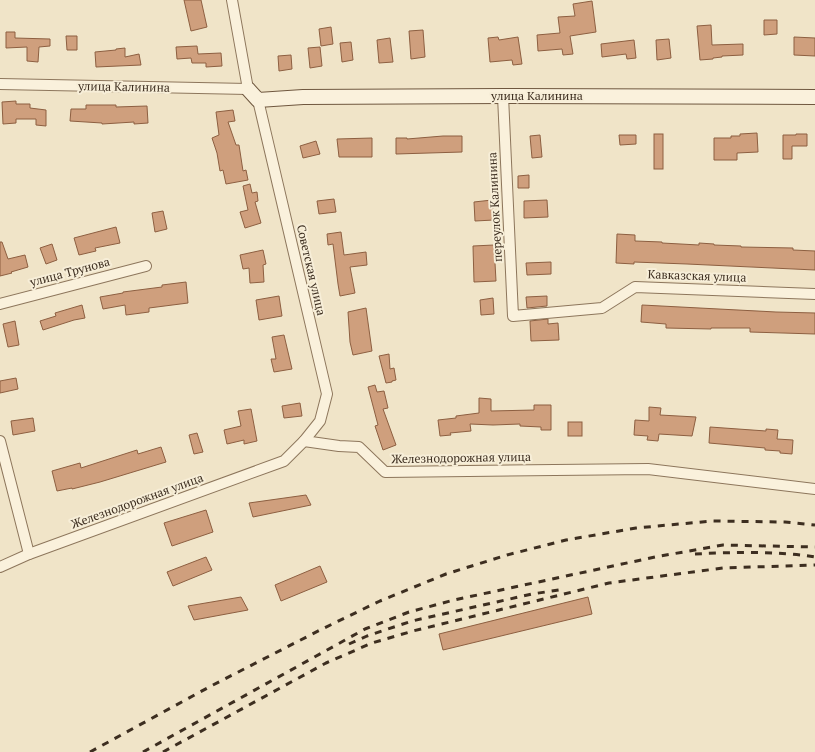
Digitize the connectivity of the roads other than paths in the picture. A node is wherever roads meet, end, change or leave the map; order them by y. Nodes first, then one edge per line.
1 (232, 0) edge
2 (0, 84) edge
3 (248, 89) junction
4 (502, 96) junction
5 (815, 97) edge
6 (258, 100) junction
7 (146, 266) dead end
8 (815, 294) edge
9 (0, 304) edge
10 (513, 316) joint
11 (0, 441) edge
12 (304, 441) junction
13 (815, 489) edge
14 (28, 554) junction
15 (0, 567) edge

1 - 3 street
2 - 3 street, улица Калинина
3 - 6 street
4 - 5 street, улица Калинина
4 - 6 street, улица Калинина
4 - 10 street, переулок Калинина
6 - 12 street, Советская улица
7 - 9 street, улица Трунова
8 - 10 street, Кавказская улица
11 - 14 street
12 - 13 street, Железнодорожная улица
12 - 14 street, Железнодорожная улица
14 - 15 street, Железнодорожная улица

